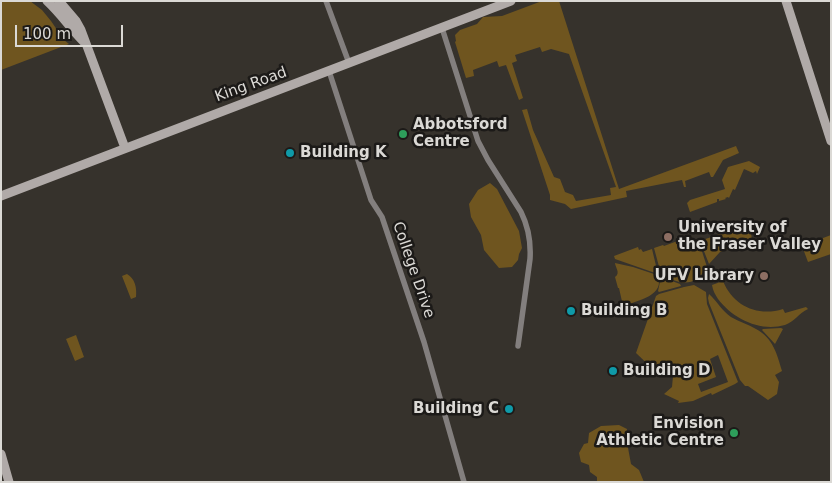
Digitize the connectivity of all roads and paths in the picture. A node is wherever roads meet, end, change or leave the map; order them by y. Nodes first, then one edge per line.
1 (47, 1) edge
2 (59, 1) edge
3 (326, 1) edge
4 (511, 1) edge
5 (786, 1) edge
6 (442, 28) junction
7 (86, 44) junction
8 (349, 63) junction
9 (329, 71) junction
10 (831, 140) edge
11 (125, 148) junction
12 (1, 196) edge
13 (518, 346) dead end
14 (1, 454) edge
15 (9, 482) edge
16 (464, 482) edge

1 - 7 street
2 - 7 street
3 - 8 street
4 - 6 street, King Road
5 - 10 street
6 - 8 street, King Road
6 - 13 street
7 - 11 street
8 - 9 street, King Road
9 - 11 street, King Road
9 - 16 street, College Drive
11 - 12 street, King Road
14 - 15 street

